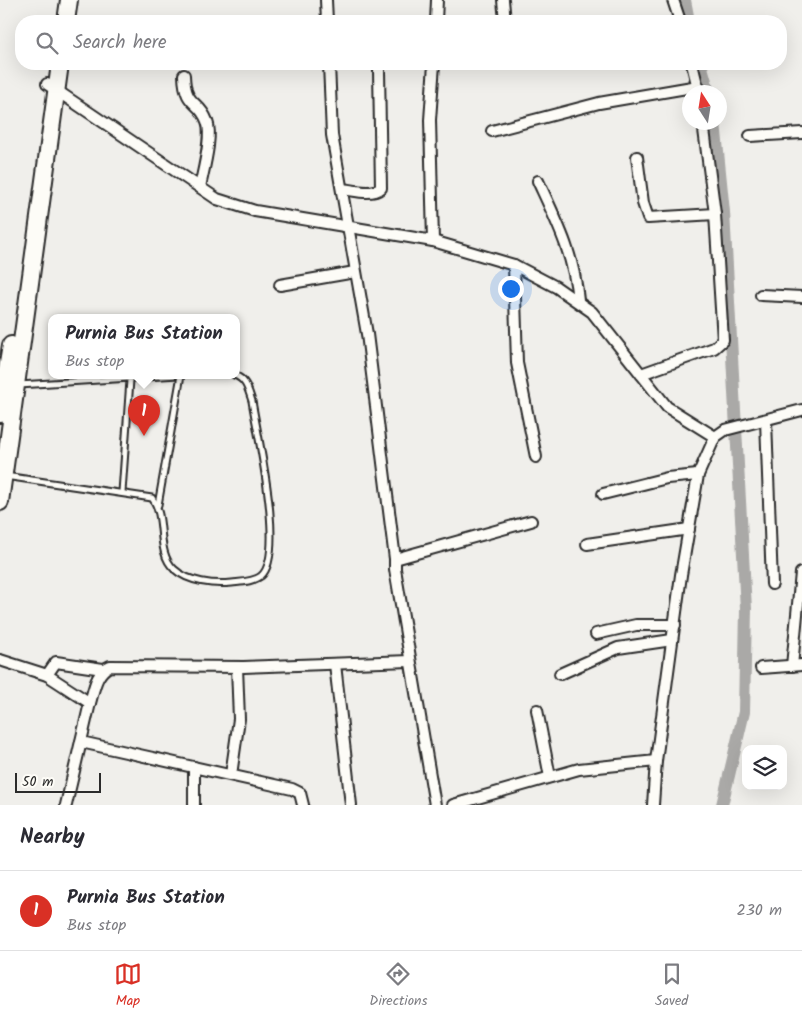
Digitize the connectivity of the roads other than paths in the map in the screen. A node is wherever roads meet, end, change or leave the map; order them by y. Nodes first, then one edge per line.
1 (58, 0) edge
2 (69, 0) edge
3 (326, 0) edge
4 (437, 0) edge
5 (502, 0) edge
6 (673, 0) edge
7 (57, 15) edge
8 (67, 15) edge
9 (326, 15) edge
10 (436, 15) edge
11 (504, 15) edge
12 (678, 15) edge
13 (51, 70) edge
14 (58, 70) edge
15 (329, 70) edge
16 (379, 70) dead end
17 (434, 70) edge
18 (694, 70) edge
19 (184, 75) dead end
20 (698, 85) edge
21 (52, 86) junction
22 (682, 91) edge
23 (704, 130) edge
24 (492, 131) dead end
25 (802, 133) edge
26 (750, 136) dead end
27 (637, 157) dead end
28 (538, 182) dead end
29 (200, 187) junction
30 (342, 189) junction
31 (715, 214) junction
32 (348, 226) junction
33 (433, 241) junction
34 (514, 265) junction
35 (355, 272) junction
36 (280, 285) dead end
37 (761, 295) dead end
38 (802, 297) edge
39 (578, 300) junction
40 (641, 374) junction
41 (240, 378) edge
42 (140, 379) edge
43 (179, 379) edge
44 (130, 380) junction
45 (16, 385) junction
46 (802, 410) edge
47 (0, 414) edge
48 (766, 420) junction
49 (715, 437) junction
50 (536, 457) dead end
51 (698, 475) junction
52 (2, 476) edge
53 (122, 492) junction
54 (603, 494) dead end
55 (0, 502) edge
56 (158, 506) junction
57 (531, 521) dead end
58 (689, 529) junction
59 (587, 544) dead end
60 (395, 559) junction
61 (801, 573) edge
62 (772, 584) dead end
63 (675, 624) junction
64 (596, 634) dead end
65 (672, 640) junction
66 (0, 660) edge
67 (410, 661) junction
68 (336, 664) junction
69 (797, 666) edge
70 (237, 667) junction
71 (103, 668) junction
72 (762, 668) dead end
73 (560, 674) dead end
74 (47, 675) junction
75 (90, 703) junction
76 (537, 710) dead end
77 (81, 742) junction
78 (656, 761) junction
79 (194, 767) junction
80 (231, 775) junction
81 (550, 777) junction
82 (479, 801) edge
83 (66, 805) edge
84 (194, 805) edge
85 (303, 805) edge
86 (351, 805) edge
87 (435, 805) edge
88 (453, 805) edge
89 (653, 805) edge

1 - 7 highway
2 - 8 highway
3 - 9 street
4 - 10 street
5 - 11 street
6 - 12 street
13 - 21 highway
14 - 21 highway
15 - 30 street
16 - 30 street
17 - 33 street
18 - 20 street
19 - 29 street
21 - 29 street
21 - 45 highway
21 - 47 highway
22 - 24 street
23 - 31 street
25 - 26 street
27 - 31 street
28 - 39 street
29 - 32 street
30 - 32 street
31 - 40 street
32 - 33 street
32 - 35 street
33 - 34 street
34 - 39 street
34 - 50 street
35 - 36 street
35 - 60 street
37 - 38 street
39 - 40 street
40 - 49 street
41 - 56 lane
42 - 44 lane
43 - 56 lane
44 - 45 lane
44 - 53 lane
45 - 52 highway
46 - 48 street
48 - 49 street
48 - 62 street
49 - 51 street
51 - 54 street
51 - 58 street
52 - 53 lane
52 - 55 highway
53 - 56 lane
57 - 60 street
58 - 59 street
58 - 63 street
60 - 67 street
61 - 69 street
63 - 64 street
63 - 65 street
65 - 73 street
65 - 78 street
66 - 74 street
67 - 68 street
67 - 87 street
68 - 70 street
68 - 86 street
69 - 72 street
70 - 71 street
70 - 80 street
71 - 74 street
71 - 75 street
74 - 75 street
75 - 77 street
76 - 81 street
77 - 79 street
77 - 83 street
78 - 81 street
78 - 89 street
79 - 80 street
79 - 84 street
80 - 85 street
81 - 82 street
82 - 88 street

